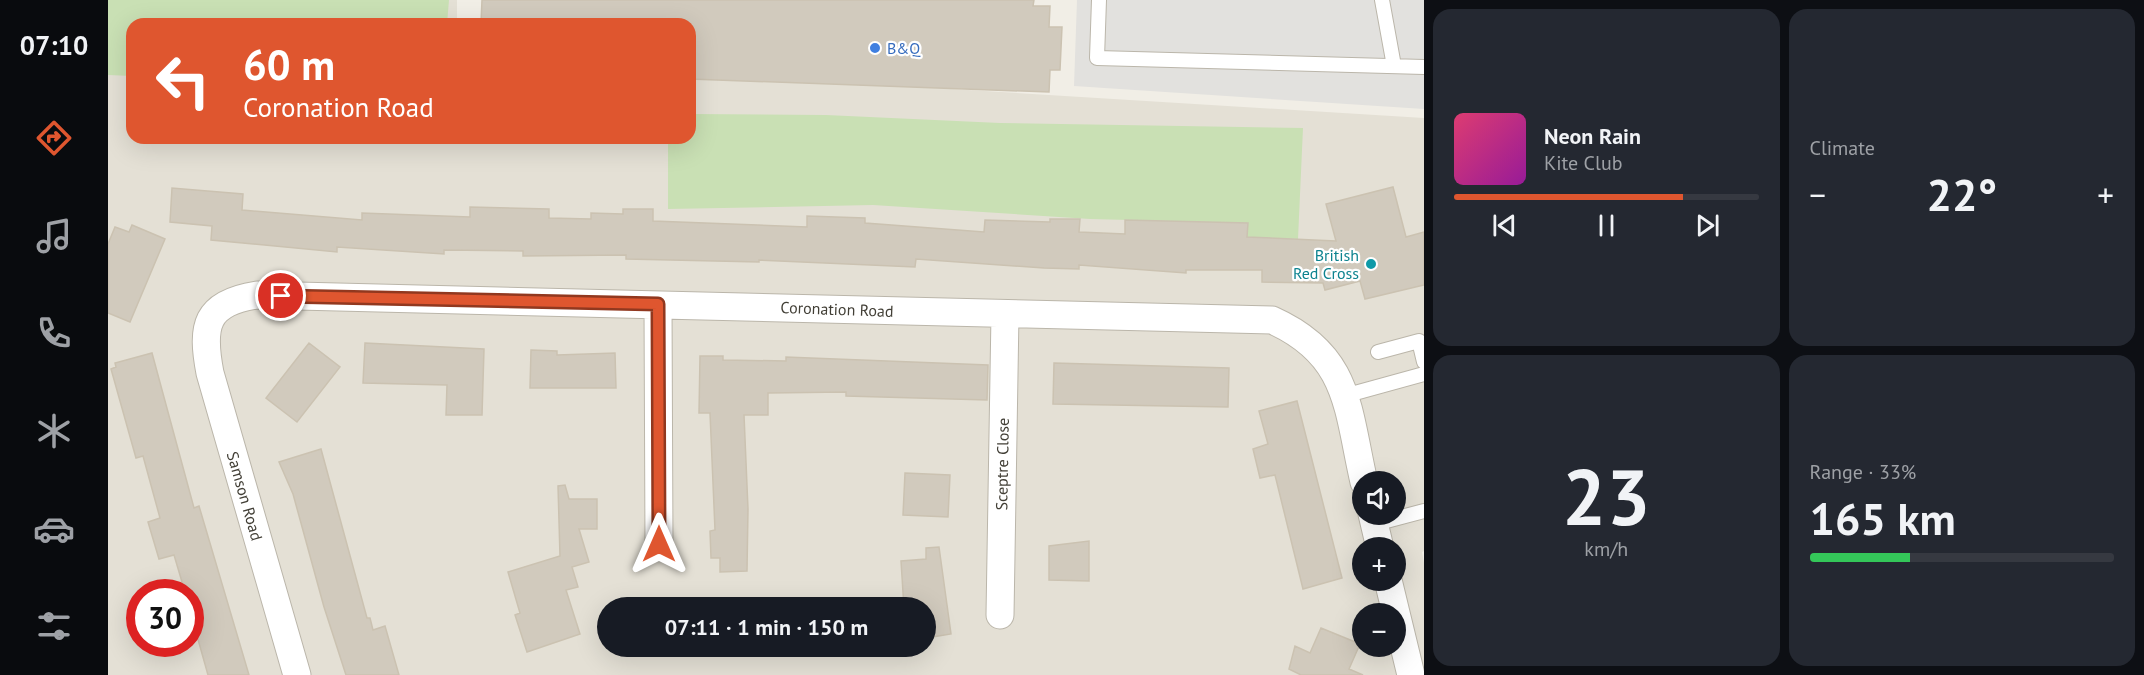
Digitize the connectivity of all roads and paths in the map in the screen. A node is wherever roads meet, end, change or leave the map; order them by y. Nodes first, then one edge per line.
1 (1099, 0) edge
2 (1382, 0) edge
3 (1394, 66) junction
4 (1424, 67) edge
5 (658, 304) junction
6 (1005, 314) junction
7 (211, 315) joint
8 (1422, 340) edge
9 (1378, 352) dead end
10 (1424, 362) edge
11 (1424, 374) edge
12 (1344, 396) junction
13 (1361, 471) edge
14 (1424, 511) edge
15 (1376, 529) edge
16 (659, 544) dead end
17 (1391, 591) edge
18 (1000, 615) dead end
19 (297, 675) edge
20 (1411, 675) edge

1 - 3 lane
2 - 3 lane
3 - 4 lane
5 - 6 street, Coronation Road
5 - 7 street, Coronation Road
5 - 16 street
6 - 12 street, Coronation Road
6 - 18 street, Sceptre Close
7 - 19 street, Samson Road
8 - 9 lane
8 - 10 lane
11 - 12 lane
12 - 13 street, Coronation Road
14 - 15 lane
17 - 20 street

